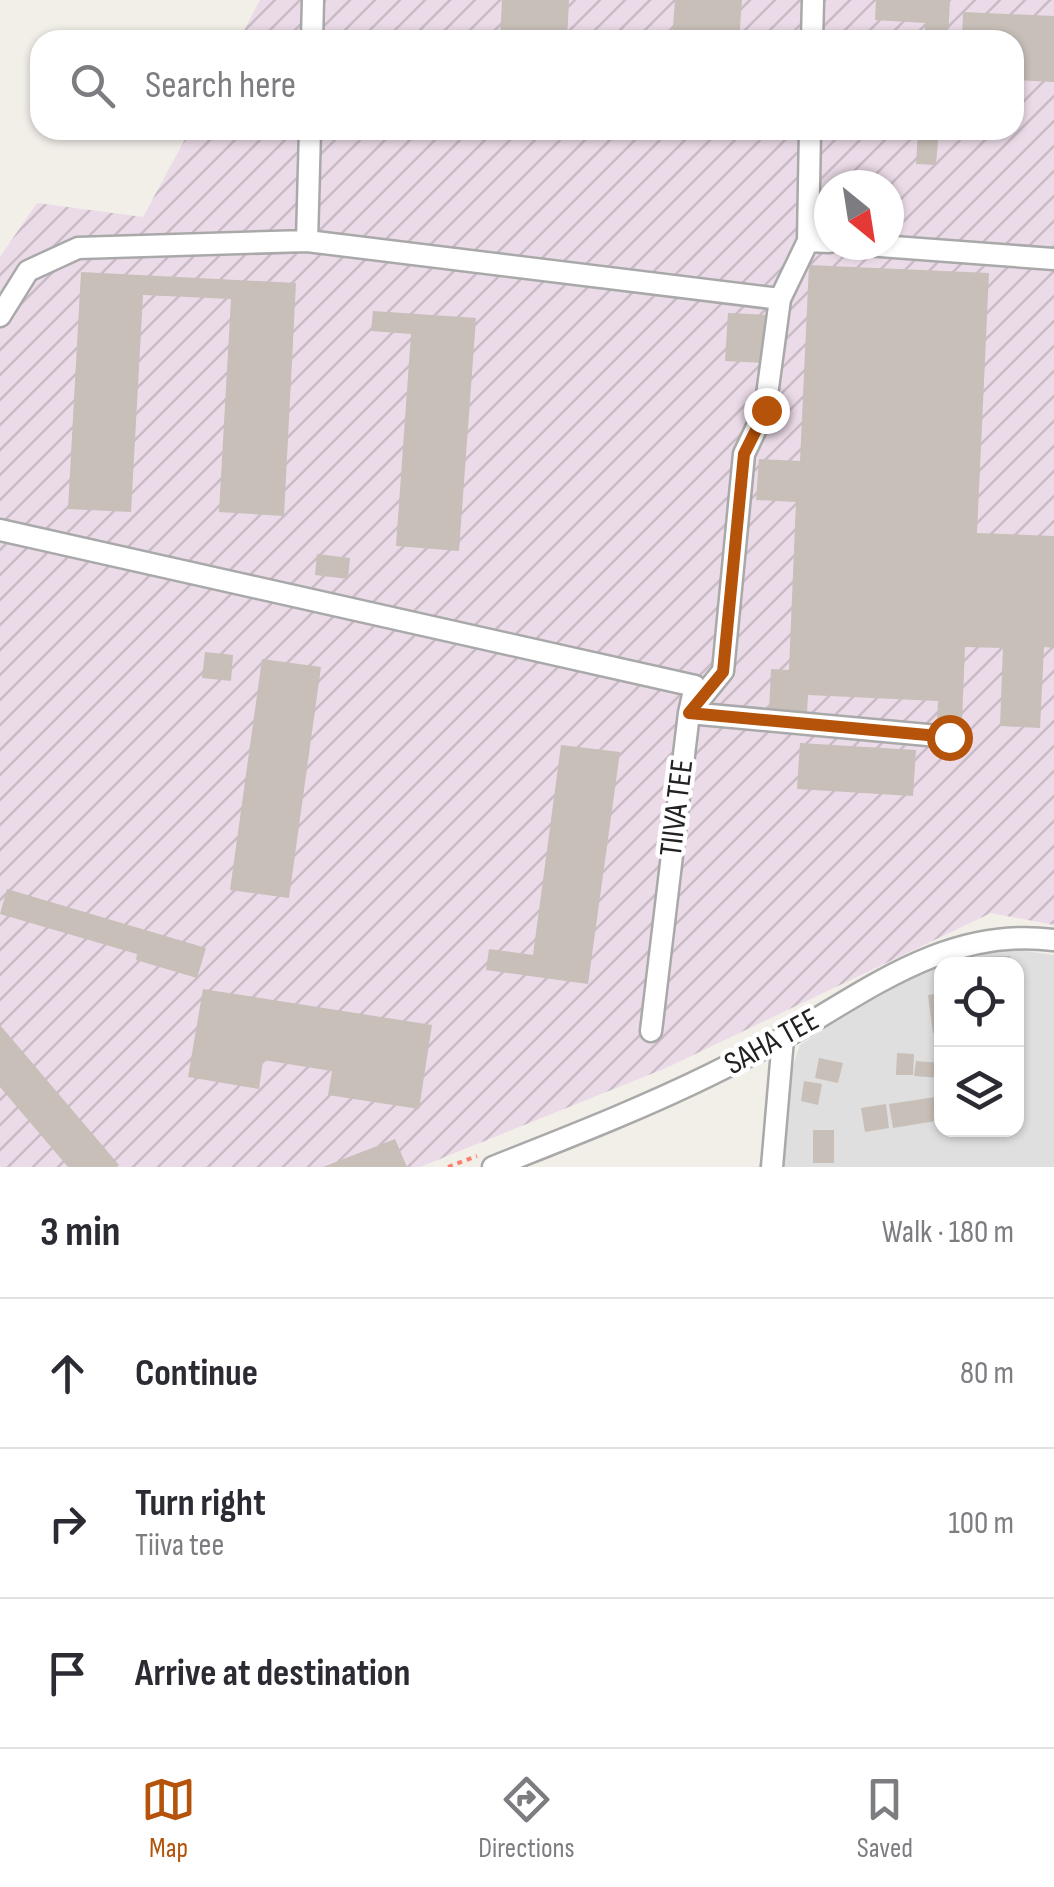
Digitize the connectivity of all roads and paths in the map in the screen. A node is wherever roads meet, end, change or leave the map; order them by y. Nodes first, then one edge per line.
1 (314, 0) edge
2 (813, 0) edge
3 (312, 30) edge
4 (812, 30) edge
5 (310, 140) edge
6 (811, 140) edge
7 (814, 186) edge
8 (306, 241) junction
9 (814, 248) edge
10 (904, 248) edge
11 (1054, 258) edge
12 (780, 300) junction
13 (0, 316) edge
14 (0, 530) edge
15 (689, 713) junction
16 (949, 737) dead end
17 (1054, 940) edge
18 (651, 1031) dead end
19 (783, 1038) junction
20 (493, 1167) edge
21 (772, 1167) edge

1 - 3 street
2 - 4 street
5 - 8 street
6 - 7 street, TIIVA TEE
8 - 12 street
8 - 13 street
9 - 12 street, TIIVA TEE
10 - 11 street
12 - 15 street, TIIVA TEE
14 - 15 street
15 - 16 street
15 - 18 street, TIIVA TEE
17 - 19 street, SAHA TEE
19 - 20 street, SAHA TEE
19 - 21 street

